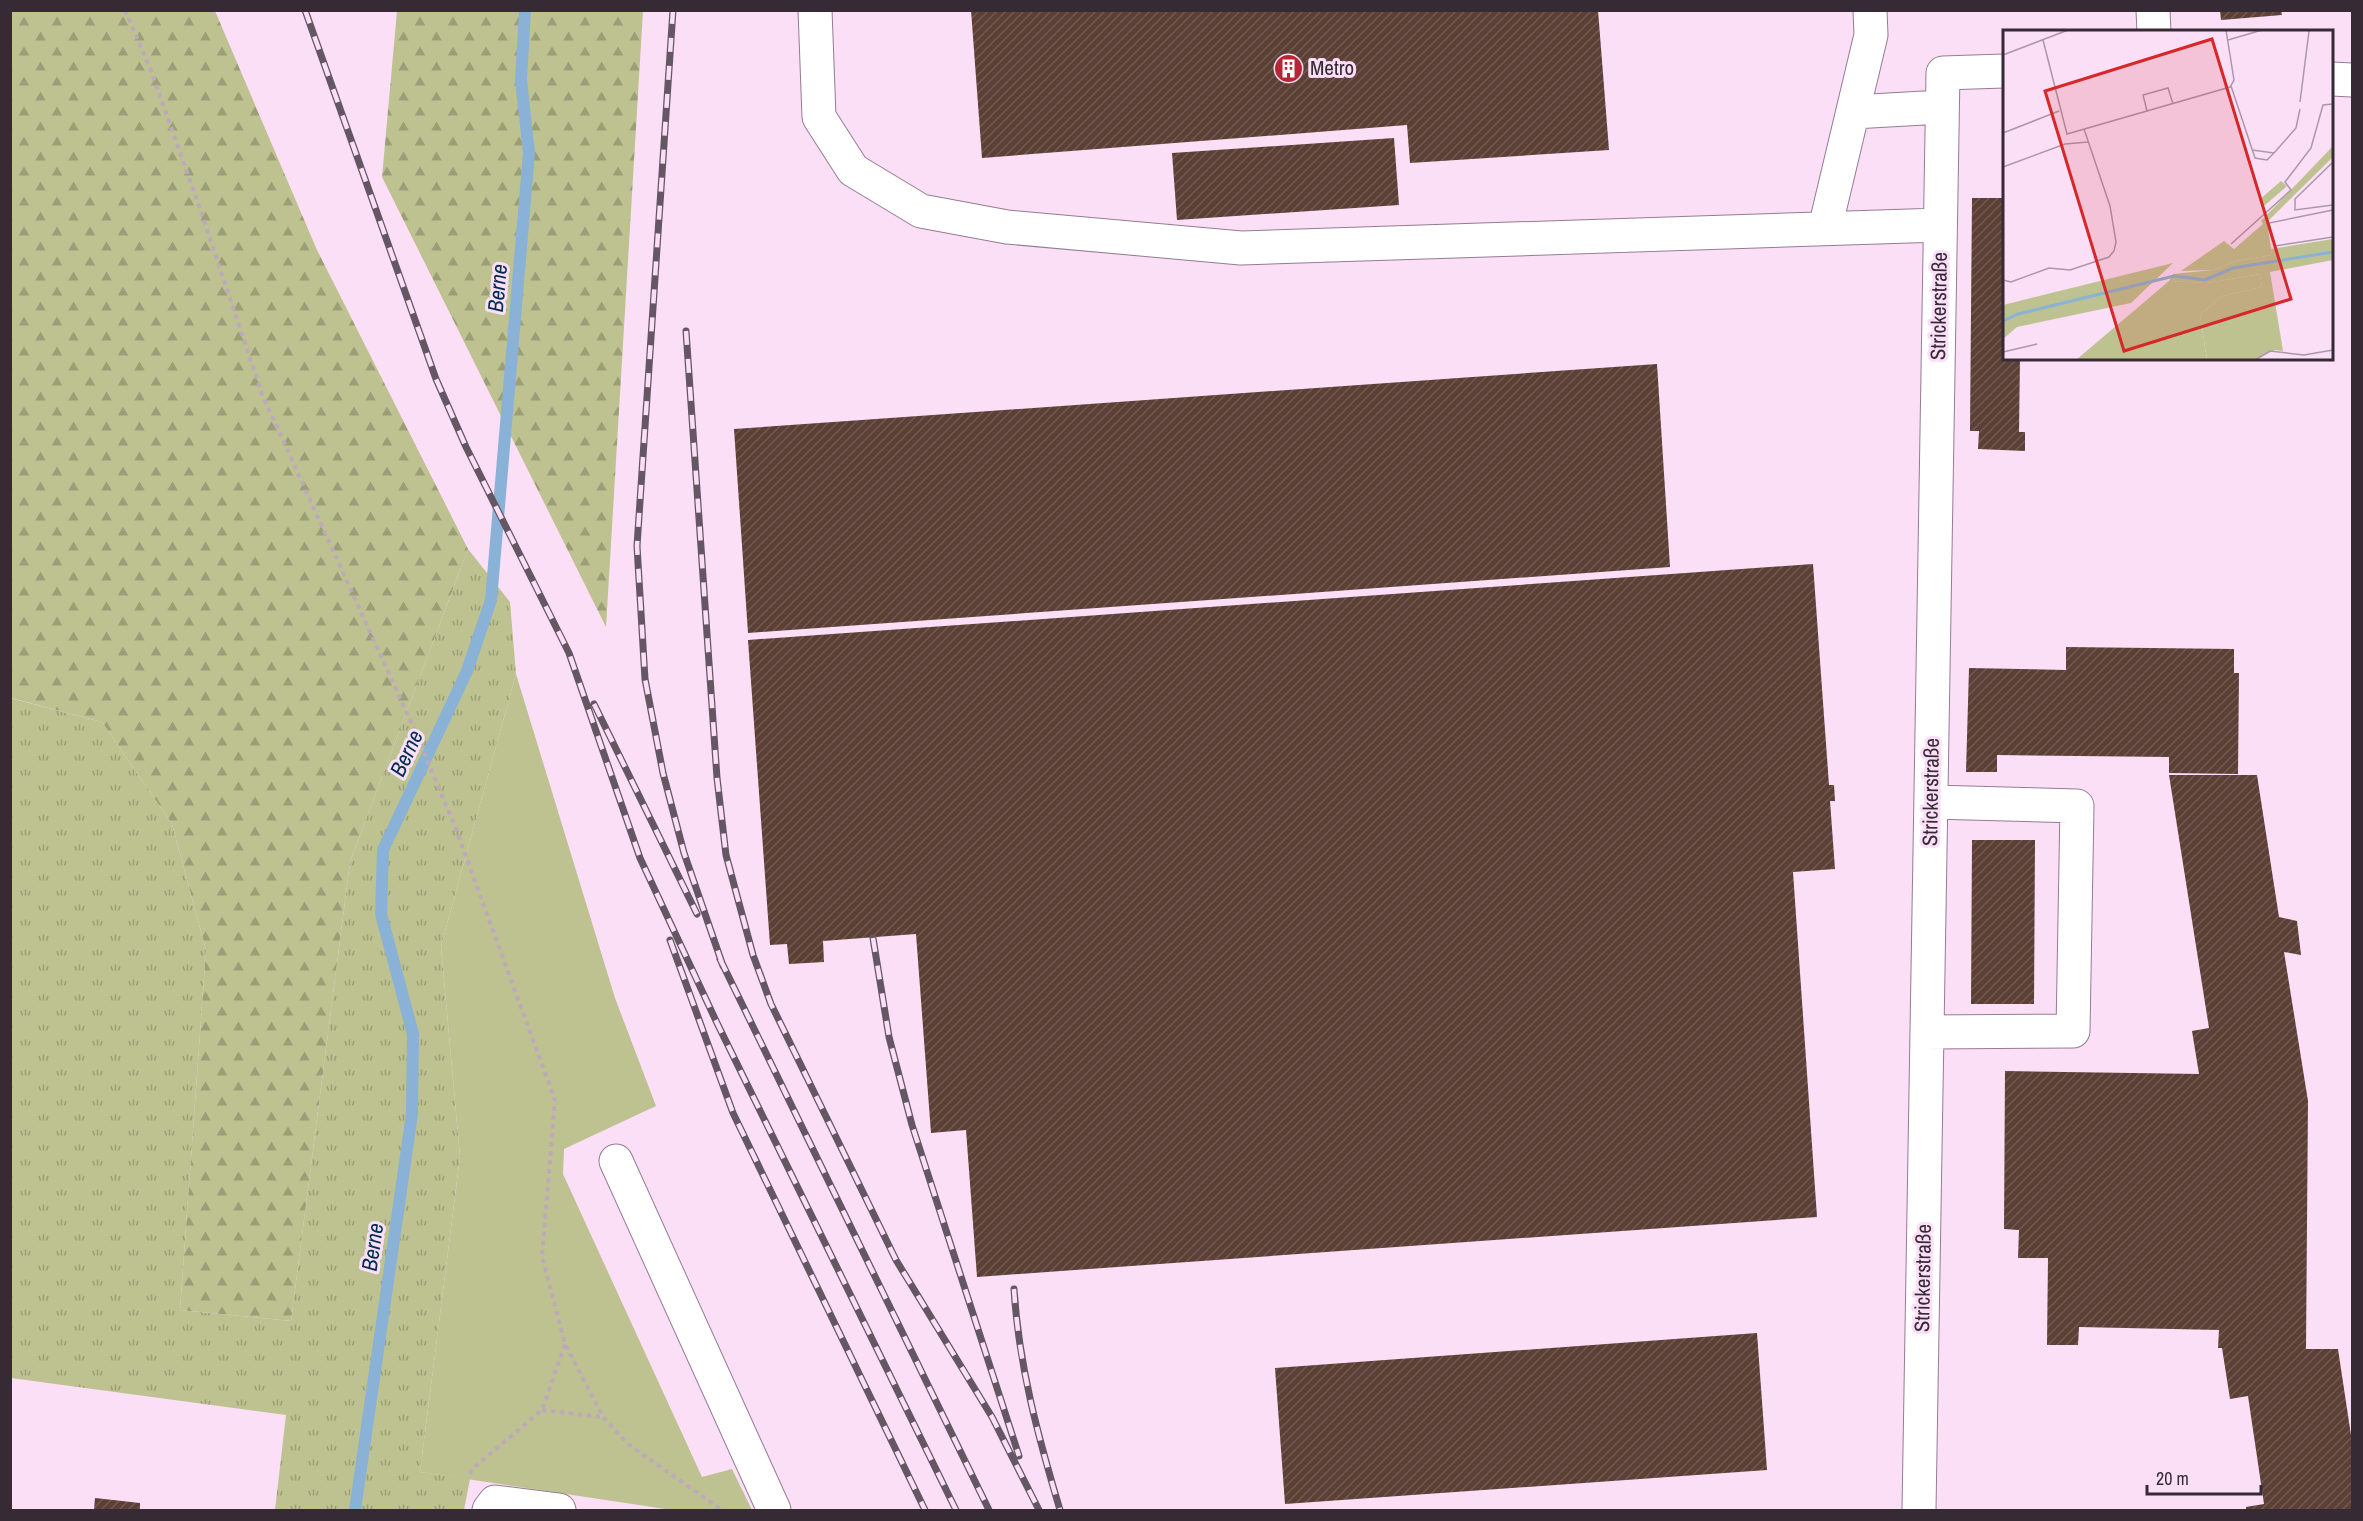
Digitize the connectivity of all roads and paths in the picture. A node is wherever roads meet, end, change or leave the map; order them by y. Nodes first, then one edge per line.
1 (125, 10) edge
2 (814, 10) edge
3 (1870, 10) edge
4 (2152, 10) edge
5 (2154, 30) edge
6 (2003, 71) edge
7 (2333, 79) edge
8 (2352, 80) edge
9 (1942, 107) junction
10 (1853, 112) junction
11 (1941, 225) junction
12 (1826, 228) junction
13 (1931, 802) junction
14 (1927, 1032) junction
15 (616, 1161) dead end
16 (565, 1344) junction
17 (542, 1410) junction
18 (603, 1417) junction
19 (467, 1479) dead end
20 (489, 1510) edge
21 (559, 1510) edge
22 (722, 1510) edge
23 (774, 1510) edge
24 (1919, 1510) edge

1 - 16 path
2 - 12 street
3 - 10 street
4 - 5 street
6 - 9 street, Strickerstraße
7 - 8 street
9 - 10 street
9 - 11 street, Strickerstraße
10 - 12 street
11 - 12 street
11 - 13 street, Strickerstraße
13 - 14 street, Strickerstraße
13 - 14 street
14 - 24 street, Strickerstraße
15 - 23 street
16 - 17 path
16 - 18 path
17 - 18 path
17 - 19 path
18 - 22 path
20 - 21 street

